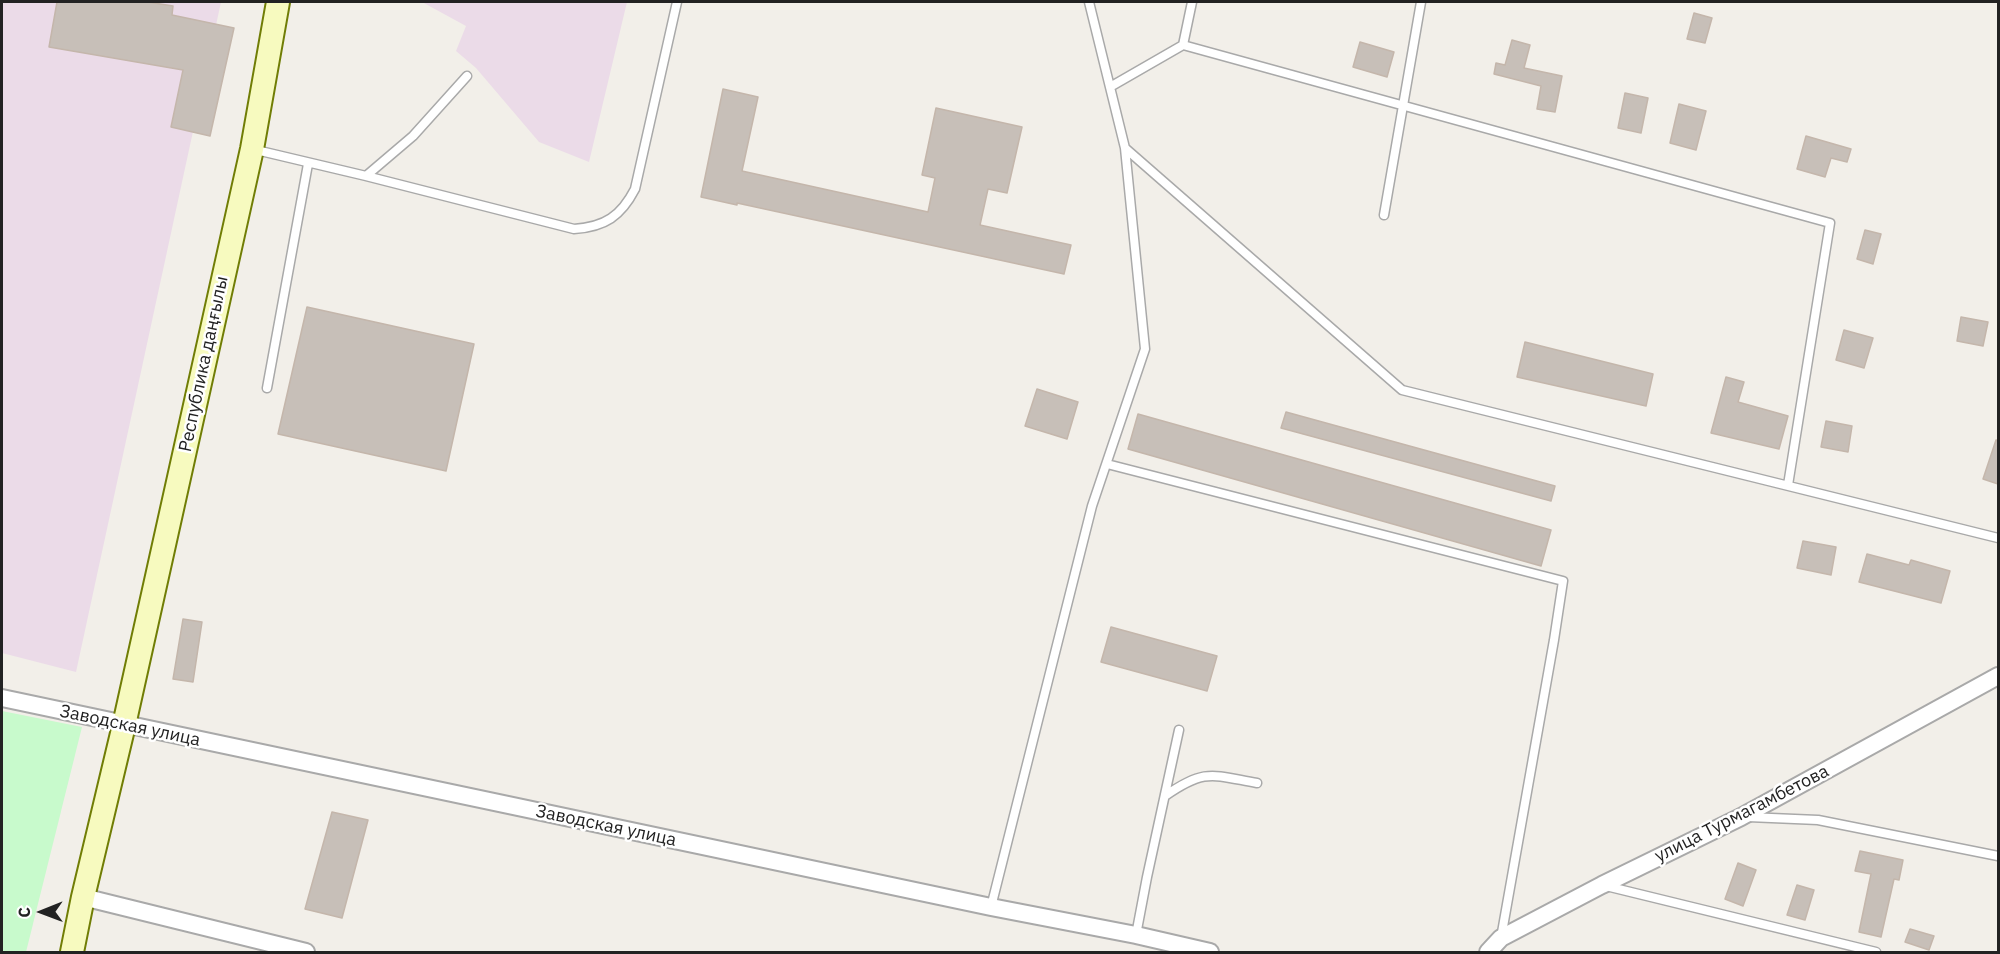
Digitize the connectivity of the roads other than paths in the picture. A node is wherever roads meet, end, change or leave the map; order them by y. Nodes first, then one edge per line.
1 (278, 2) edge
2 (677, 2) edge
3 (1089, 2) edge
4 (1192, 2) edge
5 (1421, 2) edge
6 (1183, 45) junction
7 (468, 76) dead end
8 (1110, 87) junction
9 (1404, 106) junction
10 (1125, 148) junction
11 (252, 149) junction
12 (308, 164) junction
13 (366, 176) junction
14 (1384, 215) dead end
15 (267, 388) dead end
16 (1107, 464) junction
17 (1788, 485) junction
18 (1998, 538) edge
19 (1998, 676) edge
20 (2, 698) edge
21 (124, 725) junction
22 (1179, 730) dead end
23 (1257, 783) dead end
24 (1165, 796) junction
25 (1741, 817) junction
26 (1998, 856) edge
27 (1602, 885) junction
28 (83, 897) junction
29 (991, 907) junction
30 (1136, 935) junction
31 (1501, 938) junction
32 (72, 952) edge
33 (303, 952) edge
34 (1210, 952) edge
35 (1488, 952) edge
36 (1876, 952) edge

1 - 11 main road, Республика даңғылы
2 - 13 lane
3 - 8 lane
4 - 6 lane
5 - 9 lane
6 - 8 lane
6 - 9 lane
7 - 13 lane
8 - 10 lane
9 - 14 lane
9 - 17 lane
10 - 16 lane
10 - 17 lane
11 - 12 lane
11 - 21 main road, Республика даңғылы
12 - 13 lane
12 - 15 lane
16 - 29 lane
16 - 31 lane
17 - 18 lane
19 - 25 street, улица Турмагамбетова
20 - 21 street, Заводская улица
21 - 28 main road, Республика даңғылы
21 - 29 street, Заводская улица
22 - 24 lane
23 - 24 lane
24 - 30 lane
25 - 26 lane
25 - 27 street, улица Турмагамбетова
27 - 31 street, улица Турмагамбетова
27 - 36 lane
28 - 32 main road, Республика даңғылы
28 - 33 street
29 - 30 street, Заводская улица
30 - 34 street, Заводская улица
31 - 35 street, улица Турмагамбетова

